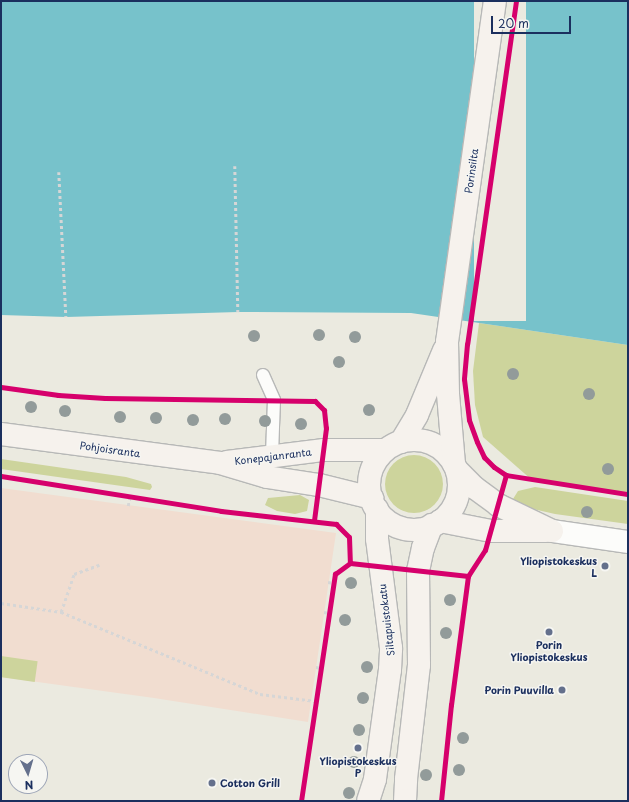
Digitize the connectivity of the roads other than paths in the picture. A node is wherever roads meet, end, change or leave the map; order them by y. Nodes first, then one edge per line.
1 (495, 1) edge
2 (447, 342) junction
3 (264, 375) dead end
4 (1, 434) edge
5 (393, 446) junction
6 (272, 455) junction
7 (220, 463) junction
8 (456, 467) junction
9 (374, 504) junction
10 (436, 523) junction
11 (552, 531) junction
12 (628, 542) edge
13 (368, 801) edge
14 (405, 801) edge

1 - 2 main road, Porinsilta
2 - 5 main road, Porinsilta
2 - 8 main road, Porinsilta
3 - 6 lane
4 - 7 main road, Pohjoisranta
5 - 6 main road, Konepajanranta
5 - 8 main road
5 - 9 main road
6 - 7 main road, Konepajanranta
7 - 9 main road, Konepajanranta
8 - 10 main road
8 - 11 main road
9 - 10 main road
9 - 13 main road, Siltapuistokatu
10 - 11 main road
10 - 14 main road
11 - 12 street

